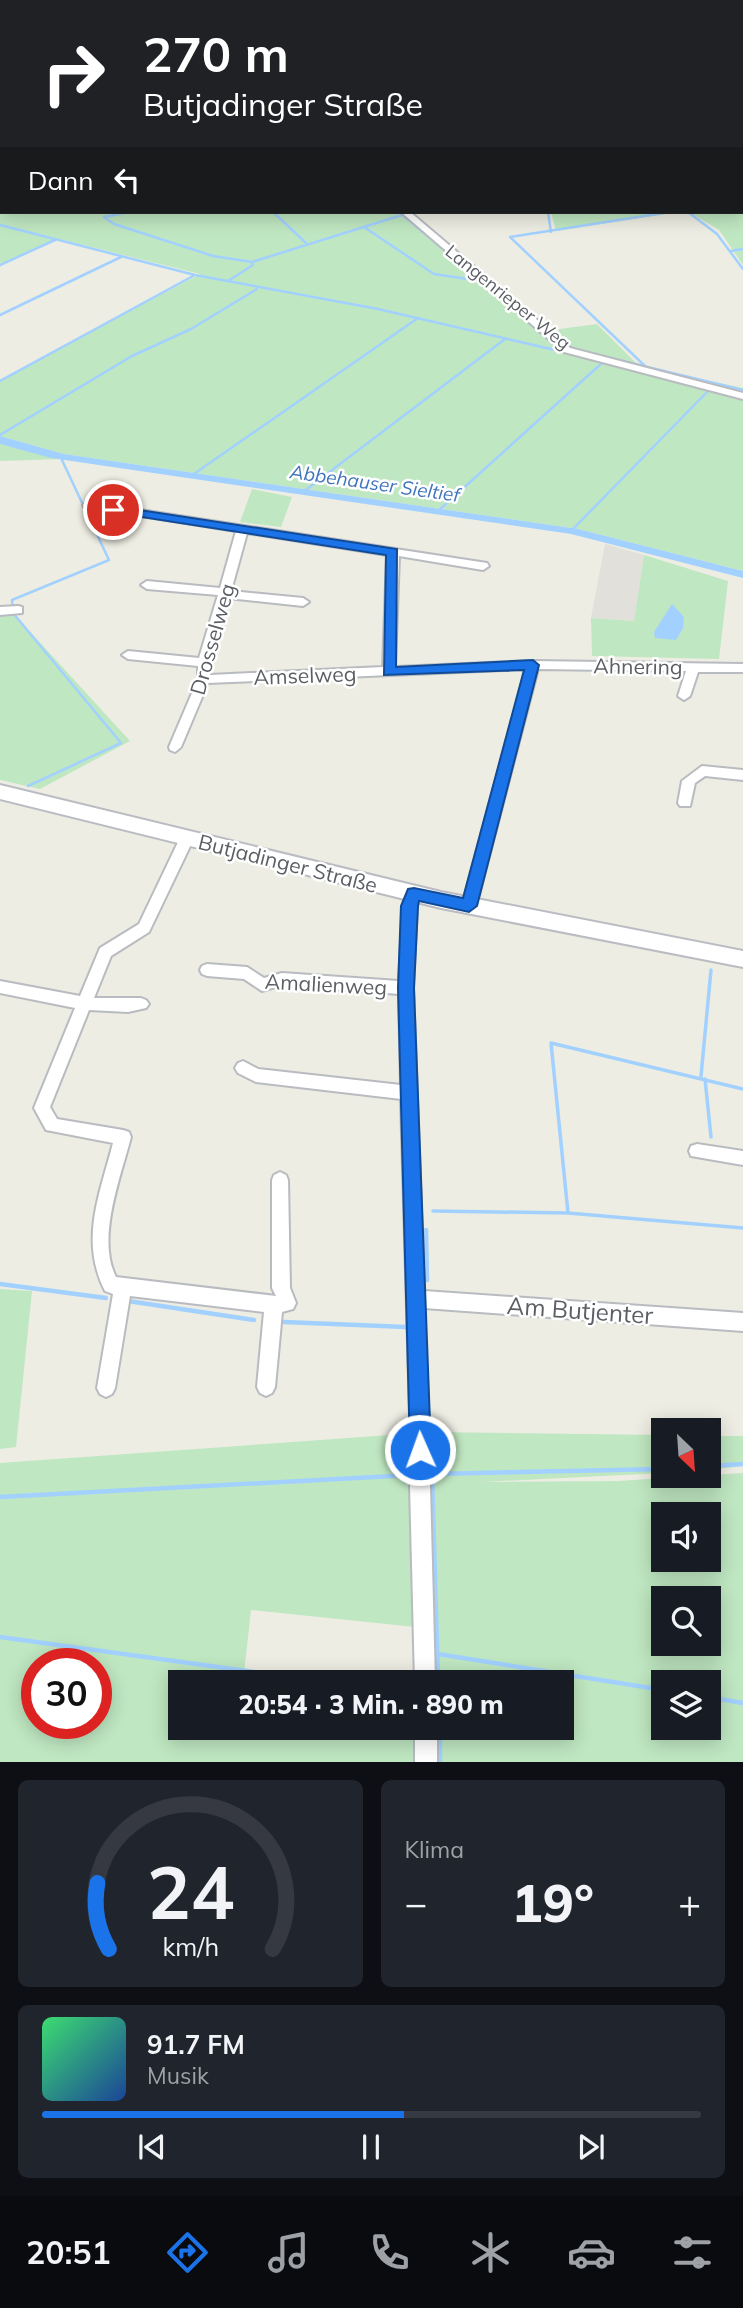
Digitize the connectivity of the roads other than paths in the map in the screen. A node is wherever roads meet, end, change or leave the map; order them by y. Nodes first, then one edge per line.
1 (407, 214) edge
2 (743, 396) edge
3 (88, 505) dead end
4 (242, 530) junction
5 (393, 552) junction
6 (483, 566) dead end
7 (148, 585) dead end
8 (225, 593) junction
9 (303, 601) dead end
10 (18, 610) dead end
11 (1, 611) edge
12 (128, 655) dead end
13 (204, 663) junction
14 (533, 665) junction
15 (693, 667) junction
16 (743, 668) edge
17 (389, 672) junction
18 (204, 679) junction
19 (684, 696) dead end
20 (175, 747) dead end
21 (743, 775) edge
22 (0, 792) edge
23 (685, 803) dead end
24 (187, 838) junction
25 (414, 894) junction
26 (469, 906) junction
27 (743, 959) edge
28 (207, 970) dead end
29 (0, 987) edge
30 (406, 988) junction
31 (84, 1002) junction
32 (141, 1004) dead end
33 (243, 1068) dead end
34 (409, 1093) junction
35 (697, 1151) dead end
36 (743, 1158) edge
37 (280, 1180) dead end
38 (123, 1287) junction
39 (417, 1299) junction
40 (280, 1304) junction
41 (743, 1322) edge
42 (265, 1387) dead end
43 (106, 1388) dead end
44 (420, 1450) dead end
45 (420, 1485) dead end
46 (425, 1670) edge
47 (426, 1740) edge
48 (426, 1762) edge

1 - 2 street, Langenrieper Weg
3 - 4 street
4 - 5 street
4 - 8 street, Drosselweg
5 - 6 street
5 - 17 street
7 - 8 street
8 - 9 street
8 - 13 street, Drosselweg
10 - 11 street
12 - 13 street
13 - 18 street, Drosselweg
14 - 15 street, Ahnering
14 - 17 street, Amselweg
14 - 26 street
15 - 16 street, Ahnering
15 - 19 street
17 - 18 street, Amselweg
18 - 20 street, Drosselweg
21 - 23 street
22 - 24 main road, Butjadinger Straße
24 - 25 main road, Butjadinger Straße
24 - 31 street
25 - 26 main road, Butjadinger Straße
25 - 30 street
26 - 27 main road, Butjadinger Straße
28 - 30 street, Amalienweg
29 - 31 street
30 - 34 street
31 - 32 street
31 - 38 street
33 - 34 street
34 - 39 street
35 - 36 street
37 - 40 street
38 - 40 street
38 - 43 street
39 - 41 street, Am Butjenter
39 - 44 street
40 - 42 street
45 - 46 street
47 - 48 street

